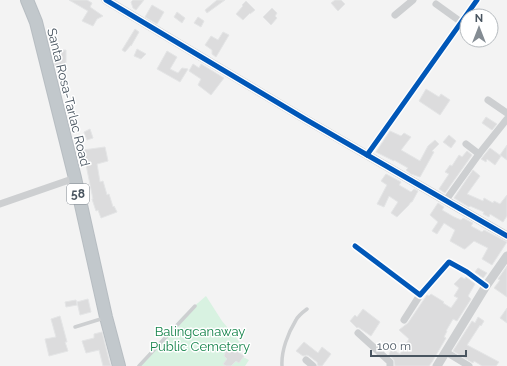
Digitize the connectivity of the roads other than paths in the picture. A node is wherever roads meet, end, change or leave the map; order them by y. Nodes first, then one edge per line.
1 (27, 0) edge
2 (106, 0) edge
3 (413, 0) edge
4 (436, 4) dead end
5 (395, 15) dead end
6 (459, 21) edge
7 (459, 25) edge
8 (488, 100) dead end
9 (507, 113) edge
10 (507, 119) edge
11 (466, 144) dead end
12 (479, 154) junction
13 (367, 155) junction
14 (74, 178) junction
15 (446, 200) junction
16 (0, 204) edge
17 (507, 236) edge
18 (355, 246) dead end
19 (507, 256) edge
20 (486, 286) junction
21 (420, 295) junction
22 (195, 306) dead end
23 (307, 309) dead end
24 (106, 317) junction
25 (404, 320) dead end
26 (75, 327) dead end
27 (358, 334) dead end
28 (446, 352) junction
29 (306, 360) dead end
30 (119, 366) edge
31 (139, 366) edge
32 (282, 366) edge
33 (313, 366) edge
34 (390, 366) edge
35 (437, 366) edge
36 (470, 366) edge

1 - 14 highway, Santa Rosa-Tarlac Road / 58
2 - 13 street
3 - 5 street
4 - 6 street
7 - 13 street
8 - 9 street
10 - 12 street
11 - 12 street
12 - 15 street
13 - 15 street
14 - 16 street
14 - 24 highway, Santa Rosa-Tarlac Road / 58
15 - 17 street
18 - 21 street
19 - 20 street
20 - 21 street
20 - 28 street
21 - 25 street
22 - 31 lane
23 - 32 lane
24 - 26 lane
24 - 30 highway, Santa Rosa-Tarlac Road / 58
27 - 34 street
28 - 35 street
28 - 36 street
29 - 33 street

